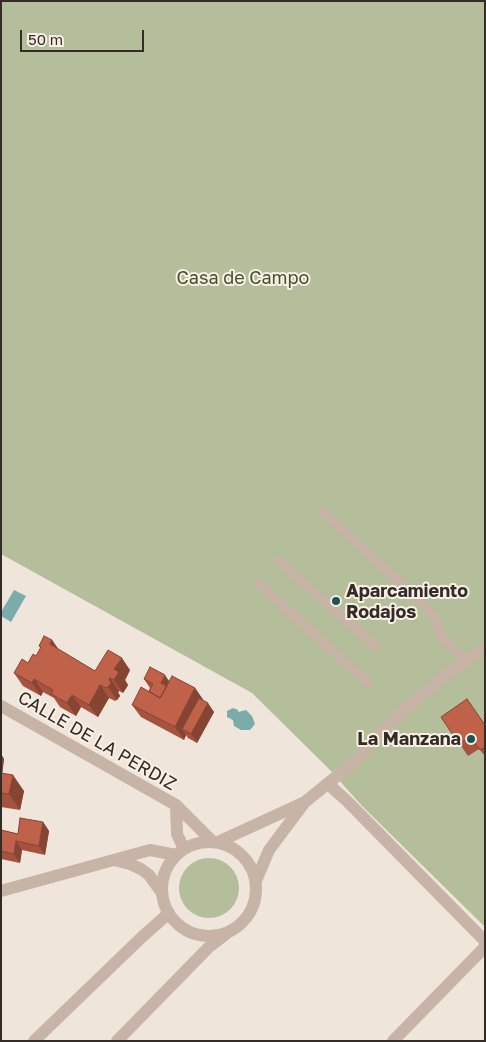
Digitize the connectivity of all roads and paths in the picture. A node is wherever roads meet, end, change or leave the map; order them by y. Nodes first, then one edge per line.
1 (323, 512) dead end
2 (279, 561) dead end
3 (259, 584) dead end
4 (376, 647) dead end
5 (485, 648) edge
6 (465, 662) junction
7 (368, 683) dead end
8 (1, 706) edge
9 (328, 784) junction
10 (305, 802) junction
11 (176, 805) junction
12 (215, 842) junction
13 (180, 852) junction
14 (114, 860) junction
15 (256, 881) junction
16 (1, 890) edge
17 (162, 893) junction
18 (169, 913) junction
19 (239, 925) junction
20 (485, 941) edge
21 (485, 947) edge
22 (34, 1041) edge
23 (117, 1041) edge
24 (392, 1041) edge

1 - 6 lane
2 - 4 lane
3 - 7 lane
5 - 6 street
6 - 9 street
8 - 11 street, CALLE DE LA PERDIZ
9 - 10 street
9 - 20 street
10 - 12 street
10 - 15 street
11 - 12 street, CALLE DE LA PERDIZ
11 - 13 street, CALLE DE LA PERDIZ
12 - 13 street
12 - 15 street
13 - 14 street
13 - 17 street
14 - 16 street
14 - 17 street
15 - 19 street
17 - 18 street
18 - 19 street
18 - 22 street
19 - 23 street
21 - 24 street

